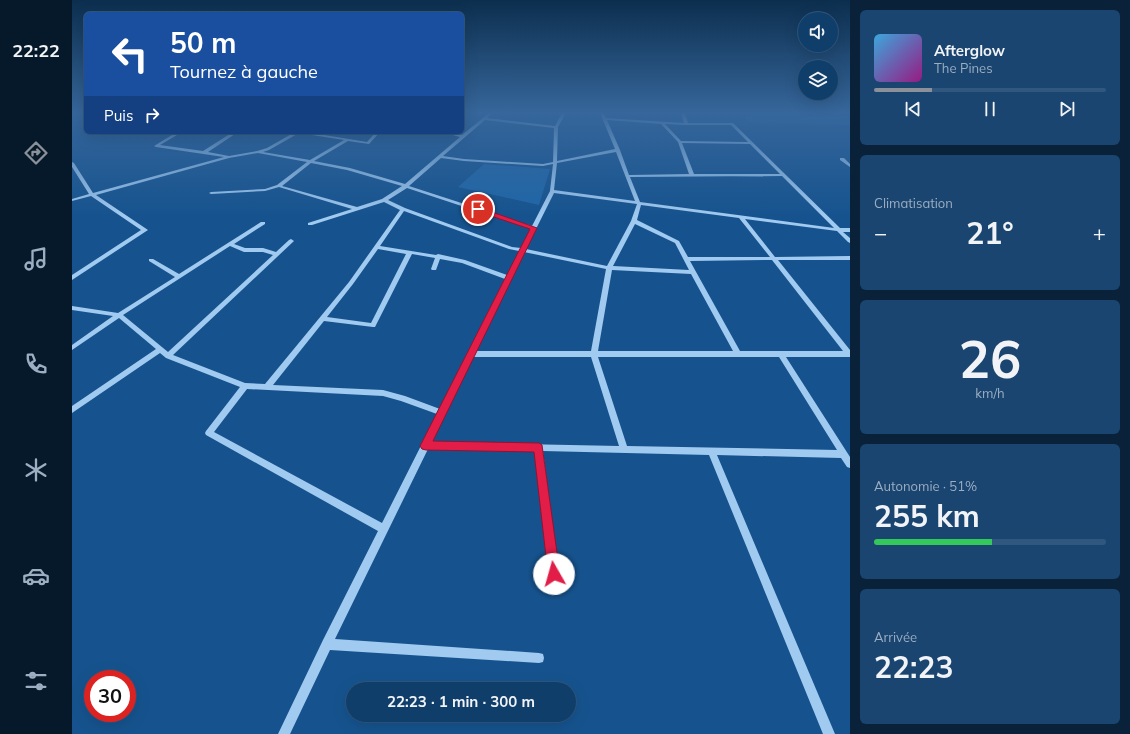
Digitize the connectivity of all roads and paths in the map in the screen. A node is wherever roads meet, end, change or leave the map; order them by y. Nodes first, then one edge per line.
1 (166, 147) edge
2 (212, 147) edge
3 (271, 147) edge
4 (335, 147) edge
5 (452, 147) edge
6 (555, 147) edge
7 (617, 147) edge
8 (682, 147) edge
9 (755, 147) edge
10 (618, 150) junction
11 (205, 152) junction
12 (258, 152) junction
13 (230, 157) junction
14 (441, 157) junction
15 (842, 159) dead end
16 (310, 162) junction
17 (72, 163) edge
18 (555, 163) junction
19 (850, 166) edge
20 (784, 175) junction
21 (628, 176) junction
22 (692, 176) junction
23 (279, 186) junction
24 (406, 186) junction
25 (552, 191) junction
26 (211, 193) dead end
27 (91, 194) junction
28 (72, 200) edge
29 (384, 200) junction
30 (639, 204) junction
31 (358, 209) junction
32 (403, 209) junction
33 (742, 218) junction
34 (634, 221) junction
35 (263, 223) dead end
36 (310, 224) dead end
37 (534, 228) junction
38 (839, 230) junction
39 (850, 230) edge
40 (291, 241) dead end
41 (850, 241) edge
42 (230, 244) junction
43 (376, 247) junction
44 (522, 251) junction
45 (410, 252) junction
46 (277, 254) junction
47 (438, 256) junction
48 (850, 258) edge
49 (686, 259) junction
50 (774, 259) junction
51 (151, 260) dead end
52 (610, 268) junction
53 (434, 269) dead end
54 (693, 272) junction
55 (180, 277) junction
56 (72, 278) edge
57 (509, 278) junction
58 (72, 308) edge
59 (120, 315) junction
60 (322, 319) junction
61 (72, 348) edge
62 (160, 350) junction
63 (471, 354) junction
64 (594, 354) junction
65 (738, 354) junction
66 (781, 354) junction
67 (849, 354) edge
68 (168, 356) junction
69 (245, 386) junction
70 (267, 387) junction
71 (72, 410) edge
72 (442, 413) junction
73 (426, 446) junction
74 (539, 448) junction
75 (624, 450) junction
76 (712, 452) junction
77 (844, 454) junction
78 (850, 464) edge
79 (384, 530) junction
80 (556, 590) dead end
81 (327, 644) junction
82 (539, 658) dead end
83 (284, 734) edge
84 (829, 734) edge

1 - 11 street
2 - 11 street
3 - 12 street
4 - 16 street
5 - 14 street
6 - 18 street
7 - 10 street
8 - 22 street
9 - 20 street
10 - 18 street
10 - 21 street
11 - 13 street
12 - 13 street
12 - 16 street
13 - 27 street
14 - 18 street
14 - 24 street
15 - 19 street
16 - 23 street
16 - 24 street
17 - 27 street
18 - 25 street
20 - 22 street
20 - 38 street
21 - 22 street
21 - 30 street
23 - 26 street
23 - 31 street
24 - 29 street
24 - 37 street
25 - 30 street
25 - 37 street
27 - 28 street
27 - 56 street
29 - 31 street
29 - 32 street
30 - 33 street
30 - 34 street
31 - 36 street
32 - 43 street
32 - 44 street
33 - 38 street
33 - 50 street
34 - 49 street
34 - 52 street
35 - 42 street
37 - 44 street
38 - 39 street
38 - 41 street
40 - 46 street
42 - 46 street
42 - 55 street
43 - 45 street
43 - 60 street
44 - 52 street
44 - 57 street
45 - 47 street
45 - 60 street
46 - 68 street
47 - 53 street
47 - 57 street
48 - 50 street
49 - 50 street
49 - 54 street
50 - 67 street
51 - 55 street
52 - 54 street
52 - 64 street
54 - 65 street
55 - 59 street
57 - 63 street
58 - 59 street
59 - 61 street
59 - 62 street
60 - 70 street
62 - 68 street
62 - 71 street
63 - 64 street
63 - 72 street
64 - 65 street
64 - 75 street
65 - 66 street
66 - 67 street
66 - 77 street
68 - 69 street
69 - 70 street
69 - 79 street
70 - 72 street
72 - 73 street
73 - 74 street
73 - 79 street
74 - 75 street
74 - 80 street
75 - 76 street
76 - 77 street
76 - 84 street
77 - 78 street
79 - 81 street
81 - 82 street
81 - 83 street

